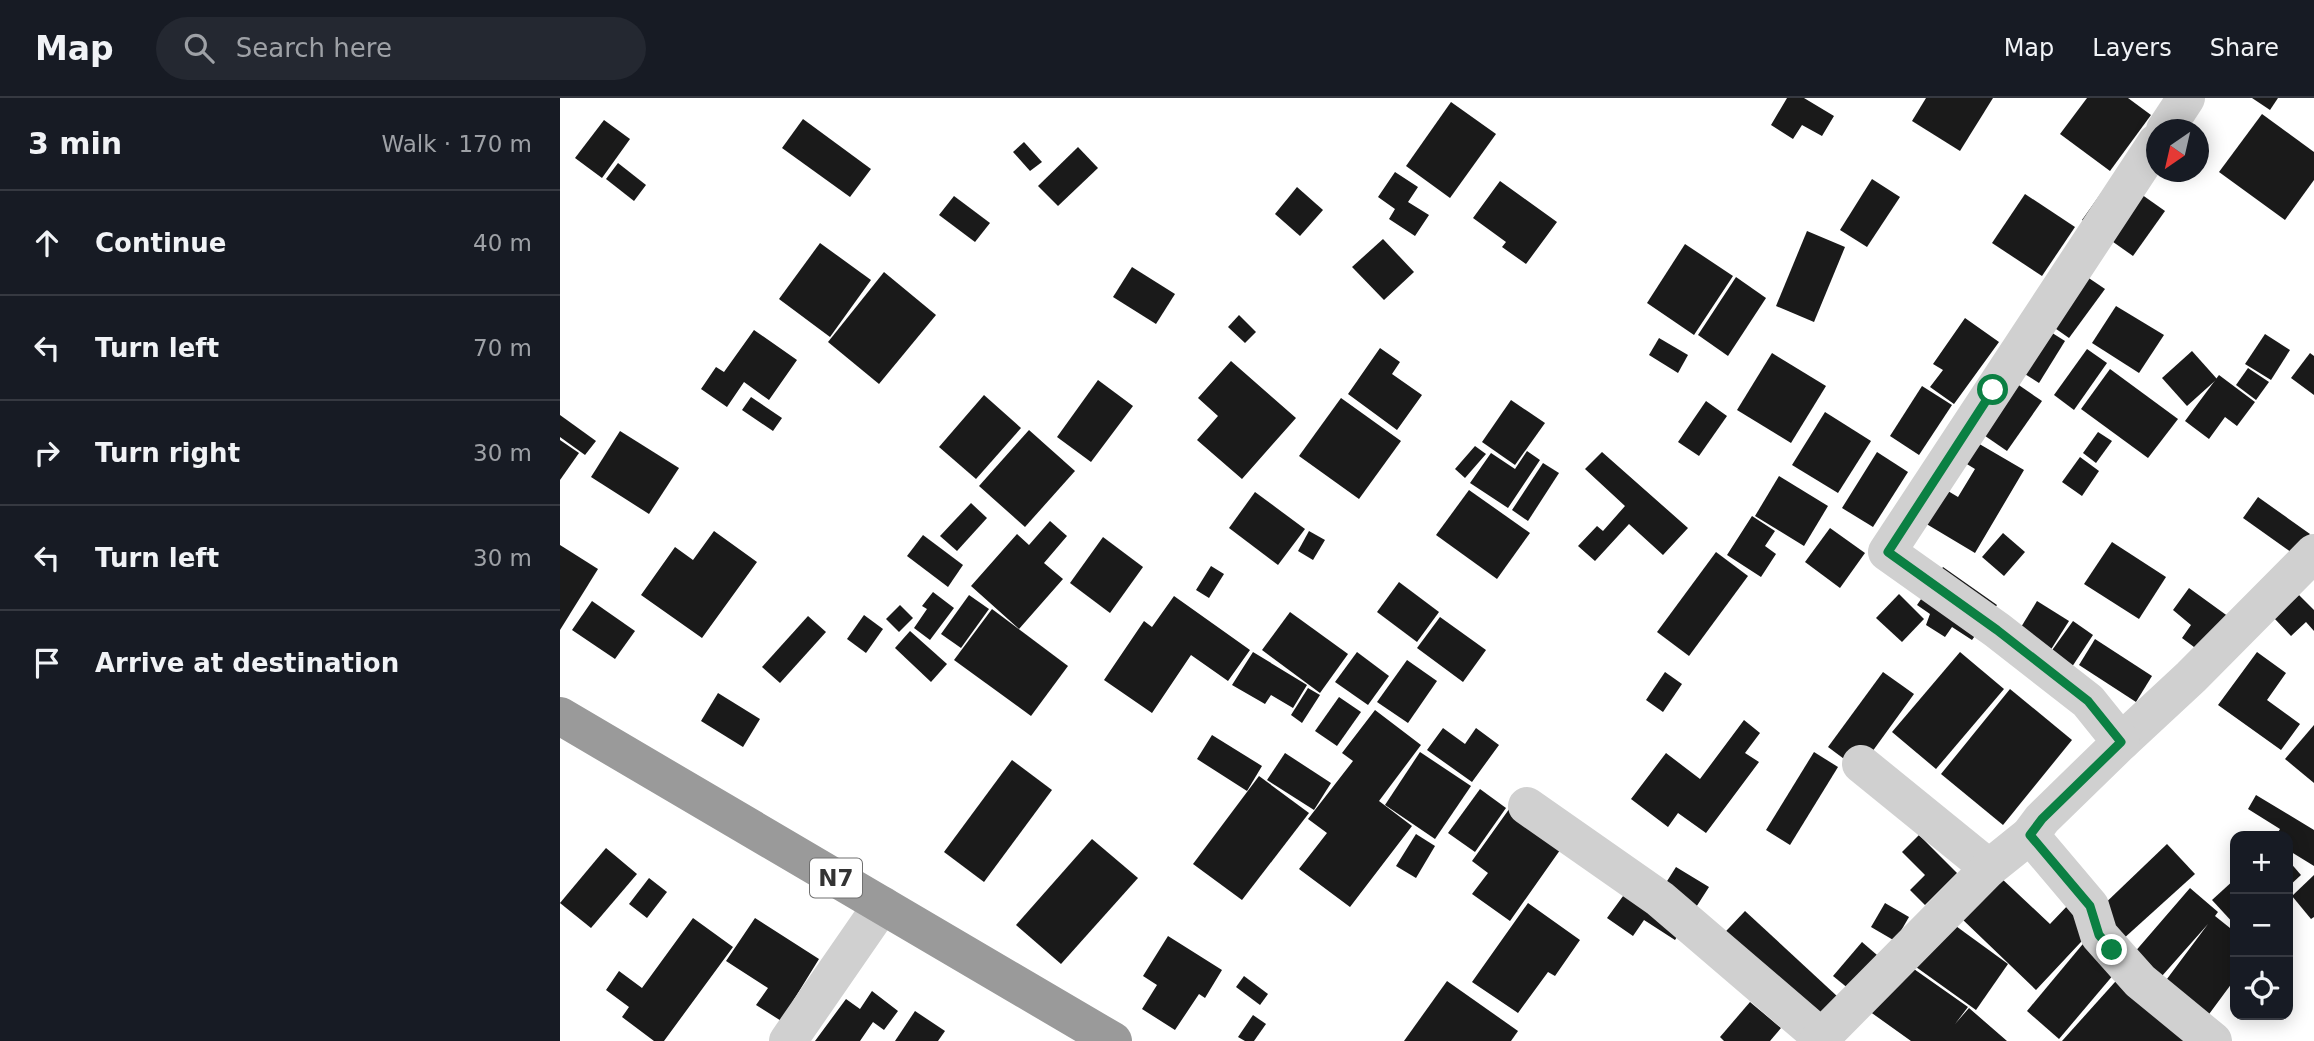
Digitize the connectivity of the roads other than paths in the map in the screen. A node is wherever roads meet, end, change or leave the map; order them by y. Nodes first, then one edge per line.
1 (2186, 98) edge
2 (2172, 119) edge
3 (2146, 160) edge
4 (2314, 554) edge
5 (560, 716) edge
6 (2121, 742) junction
7 (1861, 764) dead end
8 (1527, 806) dead end
9 (2030, 835) junction
10 (1989, 868) junction
11 (882, 905) junction
12 (1819, 1039) edge
13 (788, 1041) edge
14 (1113, 1041) edge
15 (2213, 1041) edge

1 - 2 street
3 - 6 street
4 - 6 street
5 - 11 highway, N7
6 - 9 street
7 - 10 street
8 - 12 street
9 - 10 street
9 - 15 street
10 - 12 street
11 - 13 street
11 - 14 highway, N7

